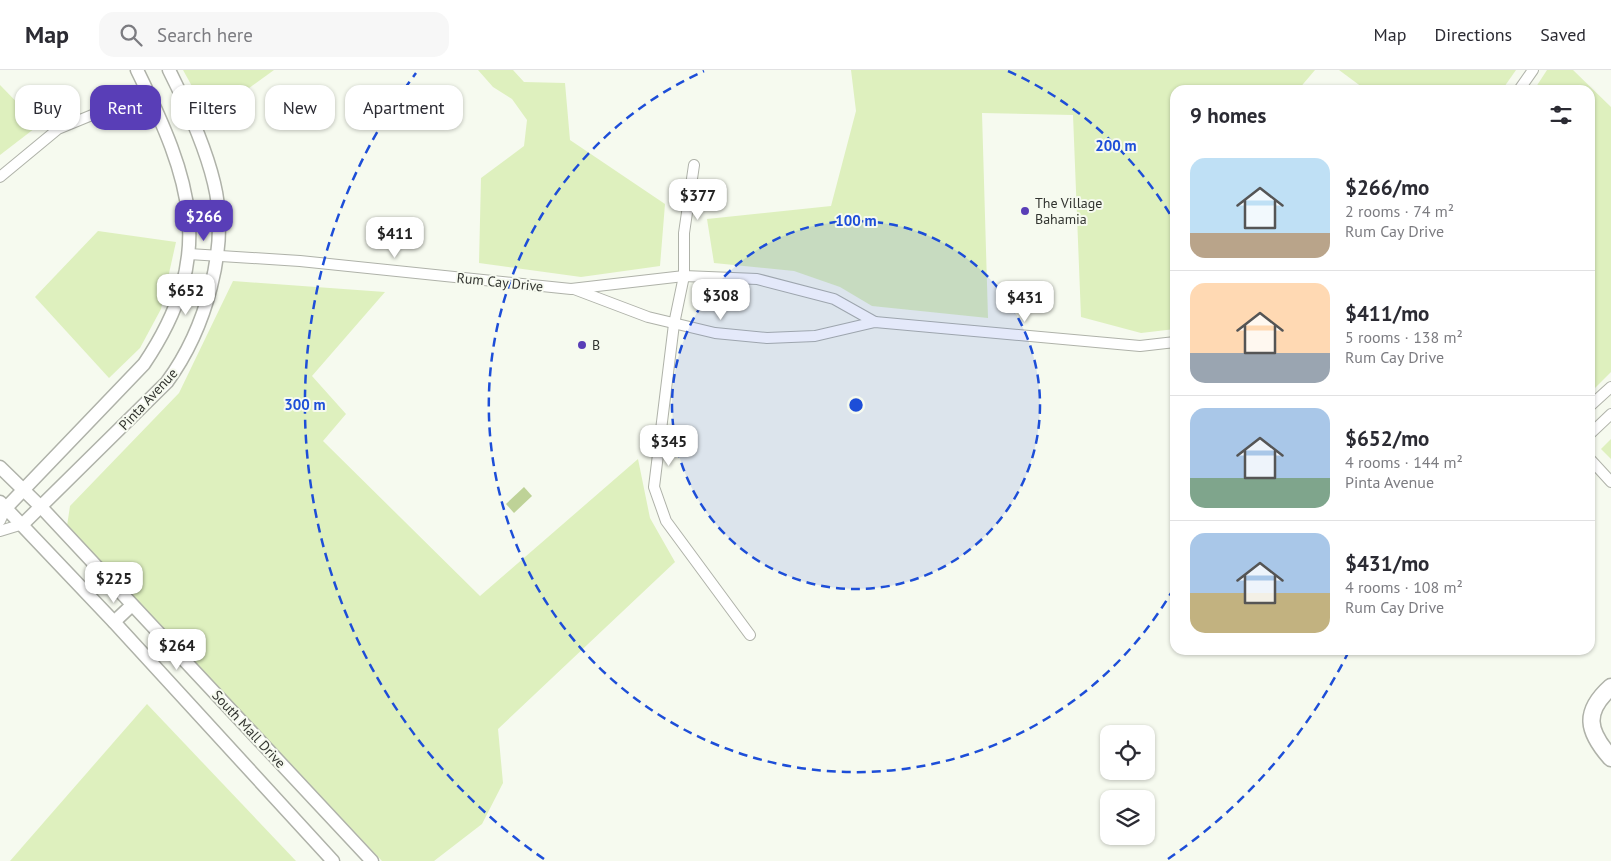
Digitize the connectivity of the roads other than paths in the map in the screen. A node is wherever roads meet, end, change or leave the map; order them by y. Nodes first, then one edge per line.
1 (137, 70) edge
2 (169, 70) edge
3 (1533, 70) edge
4 (144, 85) edge
5 (1522, 85) edge
6 (90, 116) edge
7 (161, 125) edge
8 (694, 165) dead end
9 (0, 177) edge
10 (189, 254) junction
11 (216, 256) junction
12 (684, 276) junction
13 (572, 289) junction
14 (875, 322) junction
15 (674, 324) junction
16 (1170, 343) edge
17 (1611, 387) edge
18 (1595, 401) edge
19 (1611, 414) edge
20 (1595, 429) edge
21 (1595, 464) edge
22 (0, 467) edge
23 (1611, 482) edge
24 (24, 490) junction
25 (3, 505) edge
26 (41, 507) junction
27 (0, 521) edge
28 (23, 524) junction
29 (0, 531) edge
30 (132, 605) junction
31 (114, 622) junction
32 (750, 635) dead end
33 (1605, 692) edge
34 (1611, 758) edge
35 (333, 861) edge
36 (372, 861) edge

1 - 4 street, Pinta Avenue
2 - 11 street, Pinta Avenue
3 - 5 street
6 - 9 street
7 - 10 street, Pinta Avenue
8 - 12 street
10 - 11 street, Rum Cay Drive
10 - 24 street, Pinta Avenue
11 - 13 street, Rum Cay Drive
11 - 26 street, Pinta Avenue
12 - 13 street, Rum Cay Drive
12 - 14 street, Rum Cay Drive
12 - 15 street
13 - 15 street, Rum Cay Drive
14 - 15 street, Rum Cay Drive
14 - 16 street, Rum Cay Drive
15 - 32 street
17 - 18 street
19 - 20 street
21 - 23 street
22 - 24 street, South Mall Drive
24 - 25 street, Pinta Avenue
24 - 26 street, South Mall Drive
25 - 27 street
25 - 28 street, South Mall Drive
26 - 28 street, Pinta Avenue
26 - 30 street, South Mall Drive
28 - 29 street
28 - 31 street, South Mall Drive
30 - 31 street
30 - 36 street, South Mall Drive
31 - 35 street, South Mall Drive
33 - 34 main road

